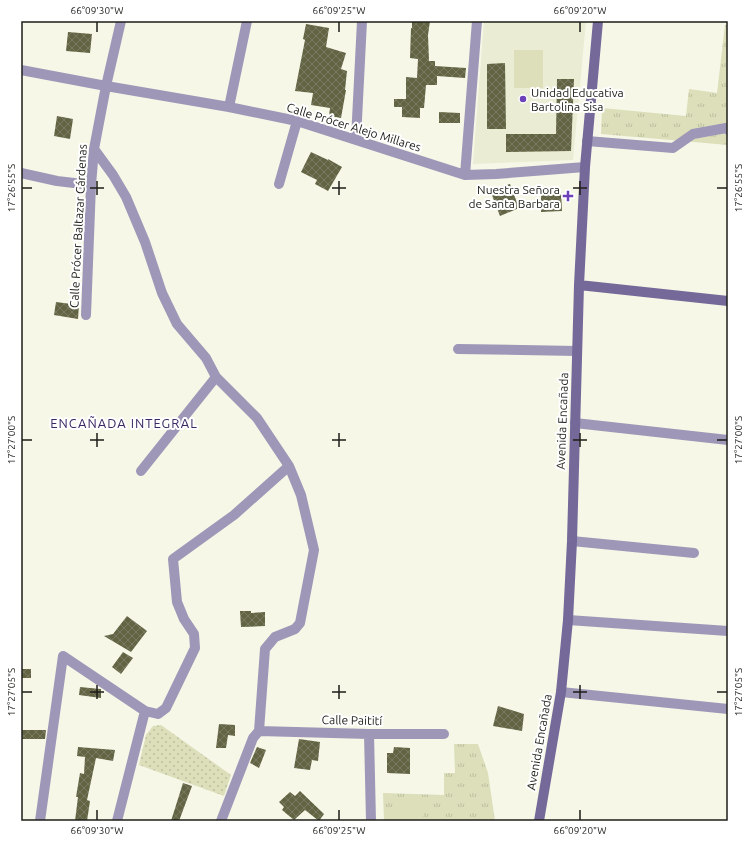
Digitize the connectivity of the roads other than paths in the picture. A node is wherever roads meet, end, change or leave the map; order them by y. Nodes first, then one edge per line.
1 (121, 21) edge
2 (247, 21) edge
3 (362, 21) edge
4 (477, 21) edge
5 (598, 21) edge
6 (21, 70) edge
7 (106, 86) junction
8 (229, 107) junction
9 (297, 121) junction
10 (728, 130) edge
11 (356, 139) junction
12 (587, 141) junction
13 (94, 149) junction
14 (585, 167) junction
15 (21, 173) edge
16 (465, 175) junction
17 (279, 184) dead end
18 (91, 185) junction
19 (579, 285) junction
20 (728, 301) edge
21 (86, 315) dead end
22 (458, 349) dead end
23 (577, 351) junction
24 (216, 377) junction
25 (575, 424) junction
26 (728, 440) edge
27 (289, 466) junction
28 (141, 471) dead end
29 (572, 541) junction
30 (694, 553) dead end
31 (568, 620) junction
32 (728, 631) edge
33 (561, 692) junction
34 (728, 709) edge
35 (145, 712) junction
36 (259, 731) junction
37 (369, 734) junction
38 (444, 734) dead end
39 (40, 821) edge
40 (117, 821) edge
41 (221, 821) edge
42 (371, 821) edge
43 (539, 821) edge

1 - 7 street, Calle Prócer Baltazar Cárdenas
2 - 8 street
3 - 11 street
4 - 16 street
5 - 12 main road, Avenida Encañada
6 - 7 street, Calle Prócer Alejo Millares
7 - 8 street, Calle Prócer Alejo Millares
7 - 13 street, Calle Prócer Baltazar Cárdenas
8 - 9 street, Calle Prócer Alejo Millares
9 - 11 street, Calle Prócer Alejo Millares
9 - 17 street
10 - 12 street
11 - 16 street, Calle Prócer Alejo Millares
12 - 14 main road, Avenida Encañada
13 - 18 street, Calle Prócer Baltazar Cárdenas
13 - 24 street
14 - 16 street, Calle Prócer Alejo Millares
14 - 19 main road, Avenida Encañada
15 - 18 street
18 - 21 street, Calle Prócer Baltazar Cárdenas
19 - 20 main road
19 - 23 main road, Avenida Encañada
22 - 23 street
23 - 25 main road, Avenida Encañada
24 - 27 street
24 - 28 street
25 - 26 street
25 - 29 main road, Avenida Encañada
27 - 35 street
27 - 36 street
29 - 30 street
29 - 31 main road, Avenida Encañada
31 - 32 street
31 - 33 main road, Avenida Encañada
33 - 34 street
33 - 43 main road, Avenida Encañada
35 - 39 street
35 - 40 street
36 - 37 street, Calle Paitití
36 - 41 street
37 - 38 street, Calle Paitití
37 - 42 street

